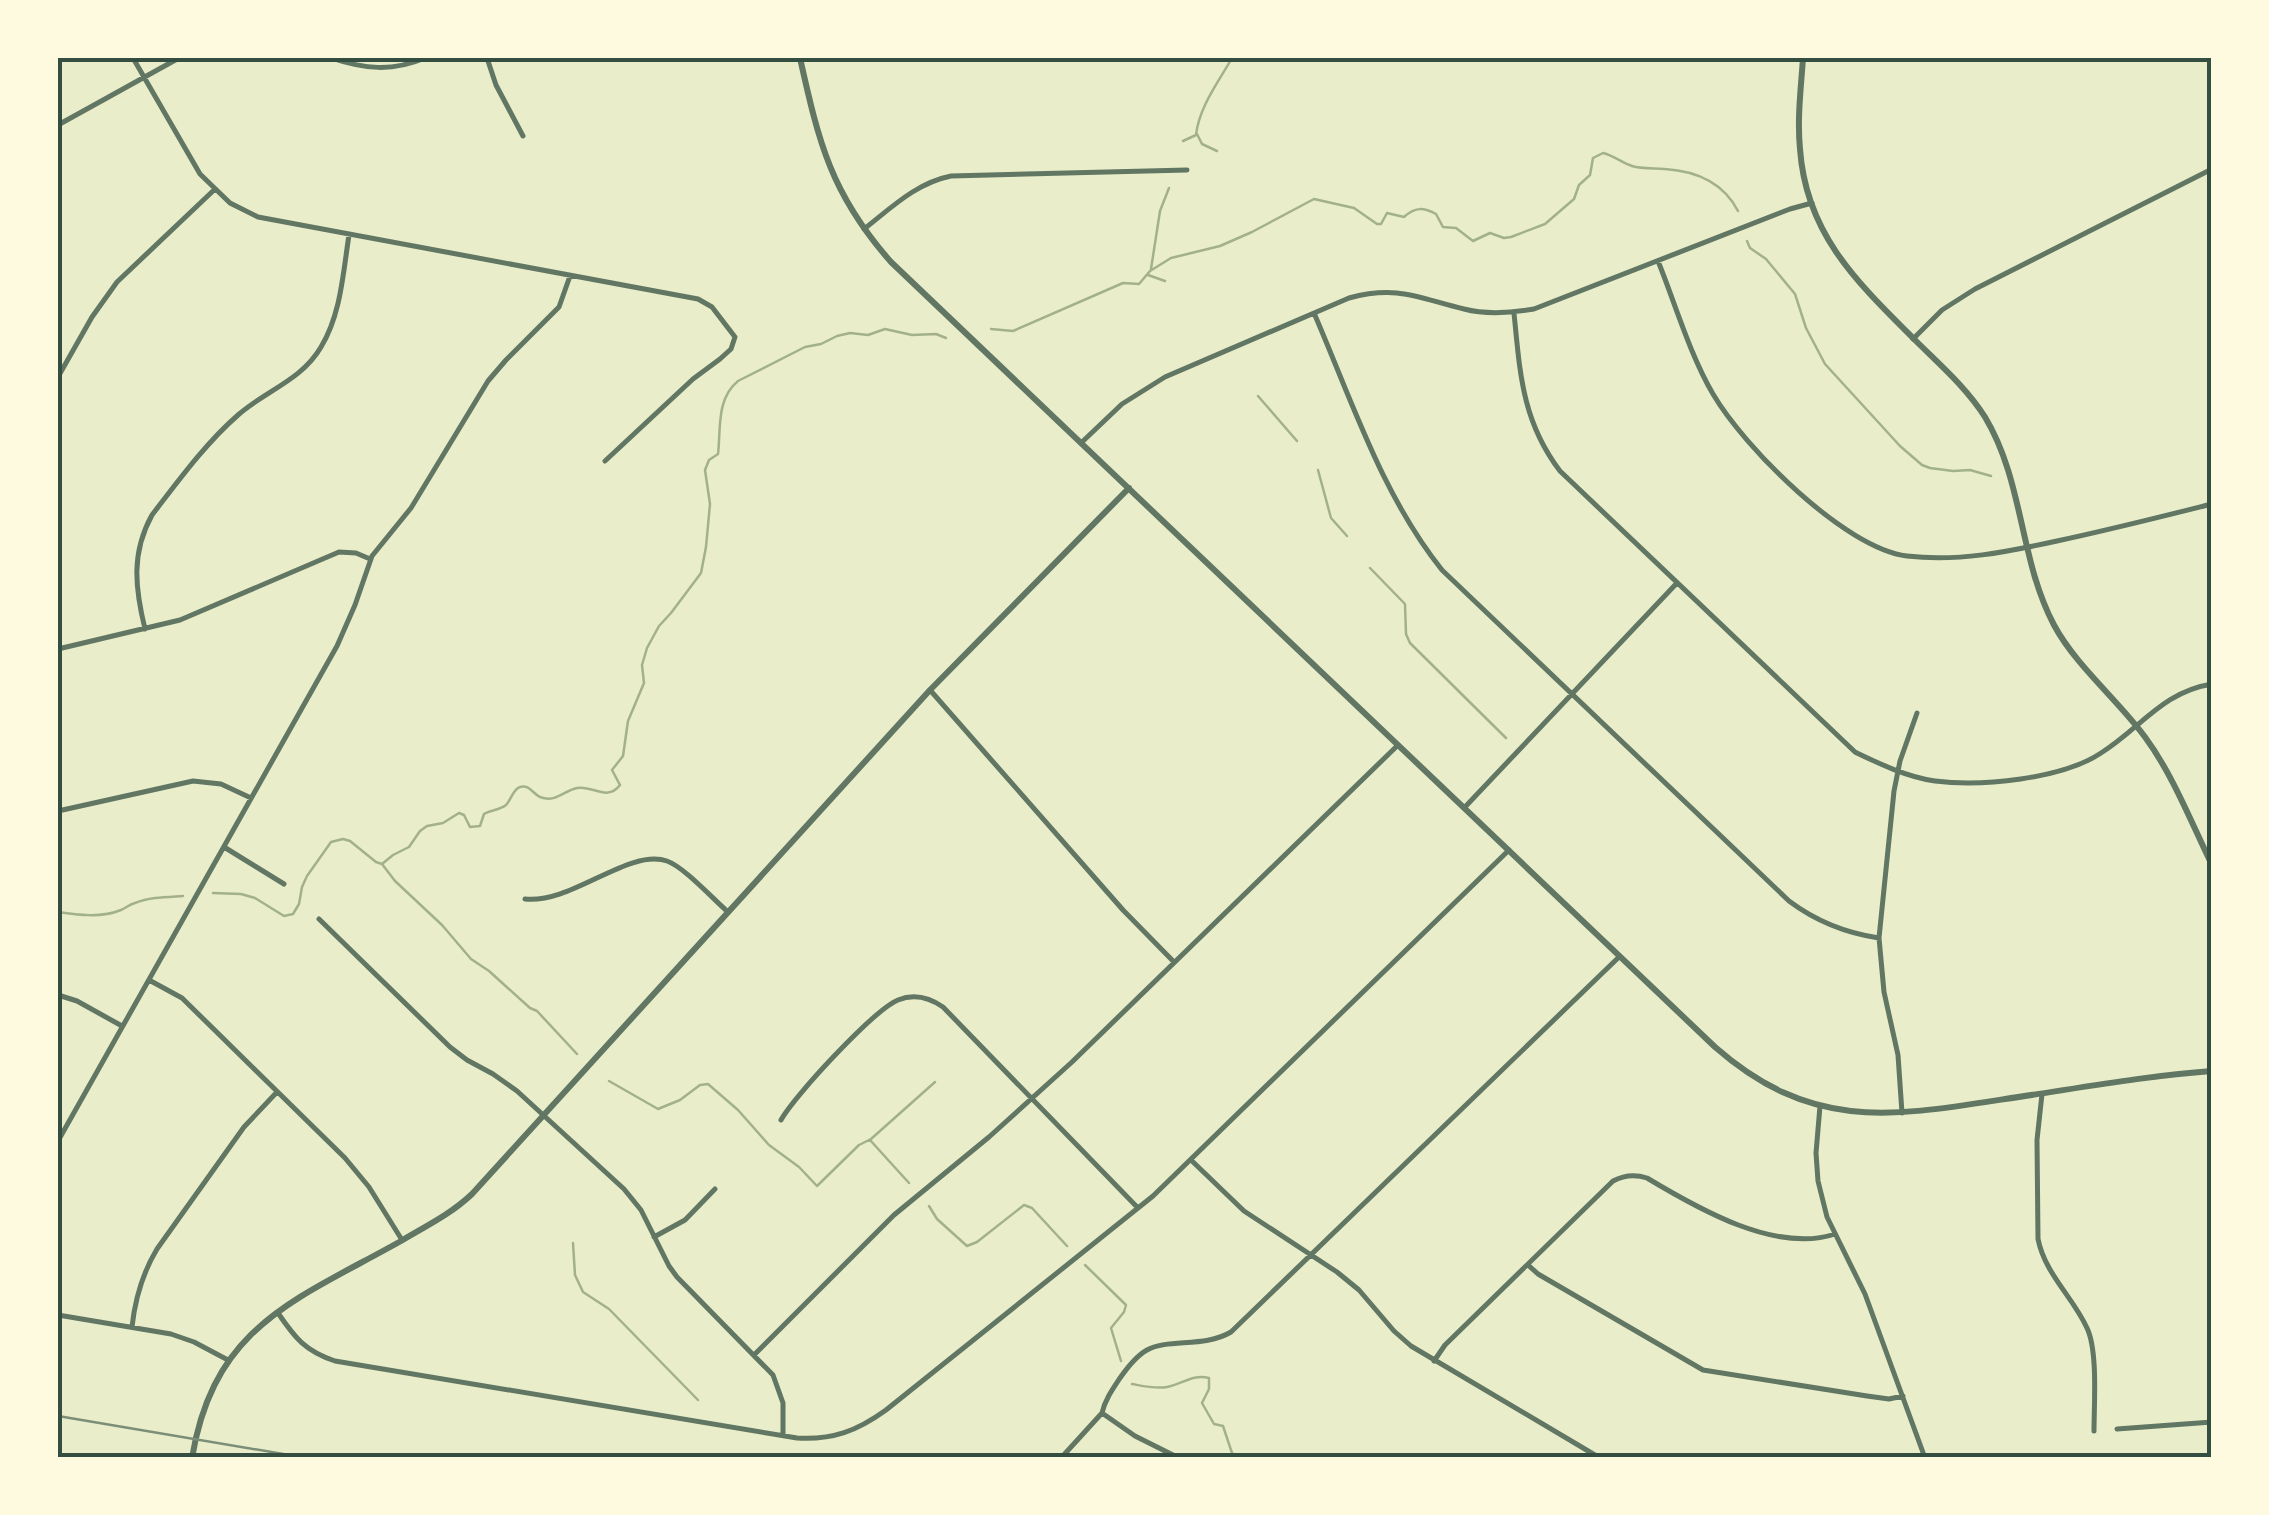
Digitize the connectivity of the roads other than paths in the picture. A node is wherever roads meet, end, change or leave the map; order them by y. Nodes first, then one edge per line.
1 (133, 58) edge
2 (179, 58) edge
3 (331, 58) edge
4 (425, 58) edge
5 (487, 58) edge
6 (800, 58) edge
7 (1802, 58) edge
8 (144, 77) junction
9 (58, 125) edge
10 (523, 136) dead end
11 (2212, 169) edge
12 (1187, 170) dead end
13 (214, 190) junction
14 (1812, 204) junction
15 (864, 229) junction
16 (349, 236) junction
17 (1658, 261) junction
18 (570, 276) junction
19 (1314, 313) junction
20 (1514, 313) junction
21 (1914, 338) junction
22 (58, 377) edge
23 (1081, 443) junction
24 (605, 460) dead end
25 (1129, 488) junction
26 (2212, 504) edge
27 (2026, 548) junction
28 (370, 559) junction
29 (1677, 584) junction
30 (145, 629) junction
31 (58, 649) edge
32 (2212, 684) edge
33 (930, 690) junction
34 (1572, 694) junction
35 (1917, 713) dead end
36 (2136, 725) junction
37 (1399, 744) junction
38 (1898, 770) junction
39 (251, 798) junction
40 (1465, 808) junction
41 (58, 811) edge
42 (224, 847) junction
43 (1509, 850) junction
44 (2210, 859) edge
45 (284, 884) dead end
46 (525, 899) dead end
47 (728, 912) junction
48 (319, 919) dead end
49 (1880, 938) junction
50 (1620, 955) junction
51 (1174, 962) junction
52 (149, 980) junction
53 (58, 995) edge
54 (123, 1026) junction
55 (2212, 1071) edge
56 (278, 1092) junction
57 (2042, 1094) junction
58 (1032, 1099) junction
59 (1820, 1106) junction
60 (1902, 1114) junction
61 (543, 1115) junction
62 (781, 1120) dead end
63 (58, 1141) edge
64 (1192, 1160) junction
65 (715, 1189) dead end
66 (1139, 1209) junction
67 (1835, 1234) junction
68 (654, 1236) junction
69 (402, 1240) junction
70 (1312, 1255) junction
71 (1528, 1265) junction
72 (278, 1312) junction
73 (58, 1315) edge
74 (132, 1328) junction
75 (754, 1355) junction
76 (228, 1360) junction
77 (1434, 1360) junction
78 (1903, 1396) junction
79 (1102, 1413) junction
80 (2212, 1422) edge
81 (2117, 1429) dead end
82 (2094, 1431) dead end
83 (783, 1435) junction
84 (192, 1458) edge
85 (1060, 1458) edge
86 (1179, 1458) edge
87 (1600, 1458) edge
88 (1925, 1458) edge

1 - 8 street
2 - 8 street
3 - 4 street
5 - 10 street
6 - 15 street
7 - 14 street
8 - 9 street
8 - 13 street
11 - 21 street
12 - 15 street
13 - 16 street
13 - 22 street
14 - 17 street
14 - 21 street
15 - 23 street
16 - 18 street
16 - 30 street
17 - 20 street
17 - 27 street
18 - 24 street
18 - 28 street
19 - 20 street
19 - 23 street
19 - 34 street
20 - 29 street
21 - 27 street
23 - 25 street
25 - 33 street
25 - 37 street
26 - 27 street
27 - 36 street
28 - 30 street
28 - 39 street
29 - 34 street
29 - 38 street
30 - 31 street
32 - 36 street
33 - 47 street
33 - 51 street
34 - 40 street
34 - 49 street
35 - 38 street
36 - 38 street
36 - 44 street
37 - 40 street
37 - 51 street
38 - 49 street
39 - 41 street
39 - 42 street
40 - 43 street
42 - 45 street
42 - 52 street
43 - 50 street
43 - 64 street
46 - 47 street
47 - 61 street
48 - 61 street
49 - 60 street
50 - 59 street
50 - 70 street
51 - 58 street
52 - 54 street
52 - 56 street
53 - 54 street
54 - 63 street
55 - 57 street
56 - 69 street
56 - 74 street
57 - 60 street
57 - 82 street
58 - 62 street
58 - 66 street
58 - 75 street
59 - 60 street
59 - 67 street
61 - 68 street
61 - 69 street
64 - 66 street
64 - 70 street
65 - 68 street
66 - 83 street
67 - 71 street
67 - 78 street
68 - 75 street
69 - 72 street
70 - 77 street
70 - 79 street
71 - 77 street
71 - 78 street
72 - 76 street
72 - 83 street
73 - 74 street
74 - 76 street
75 - 83 street
76 - 84 street
77 - 87 street
78 - 88 street
79 - 85 street
79 - 86 street
80 - 81 street

